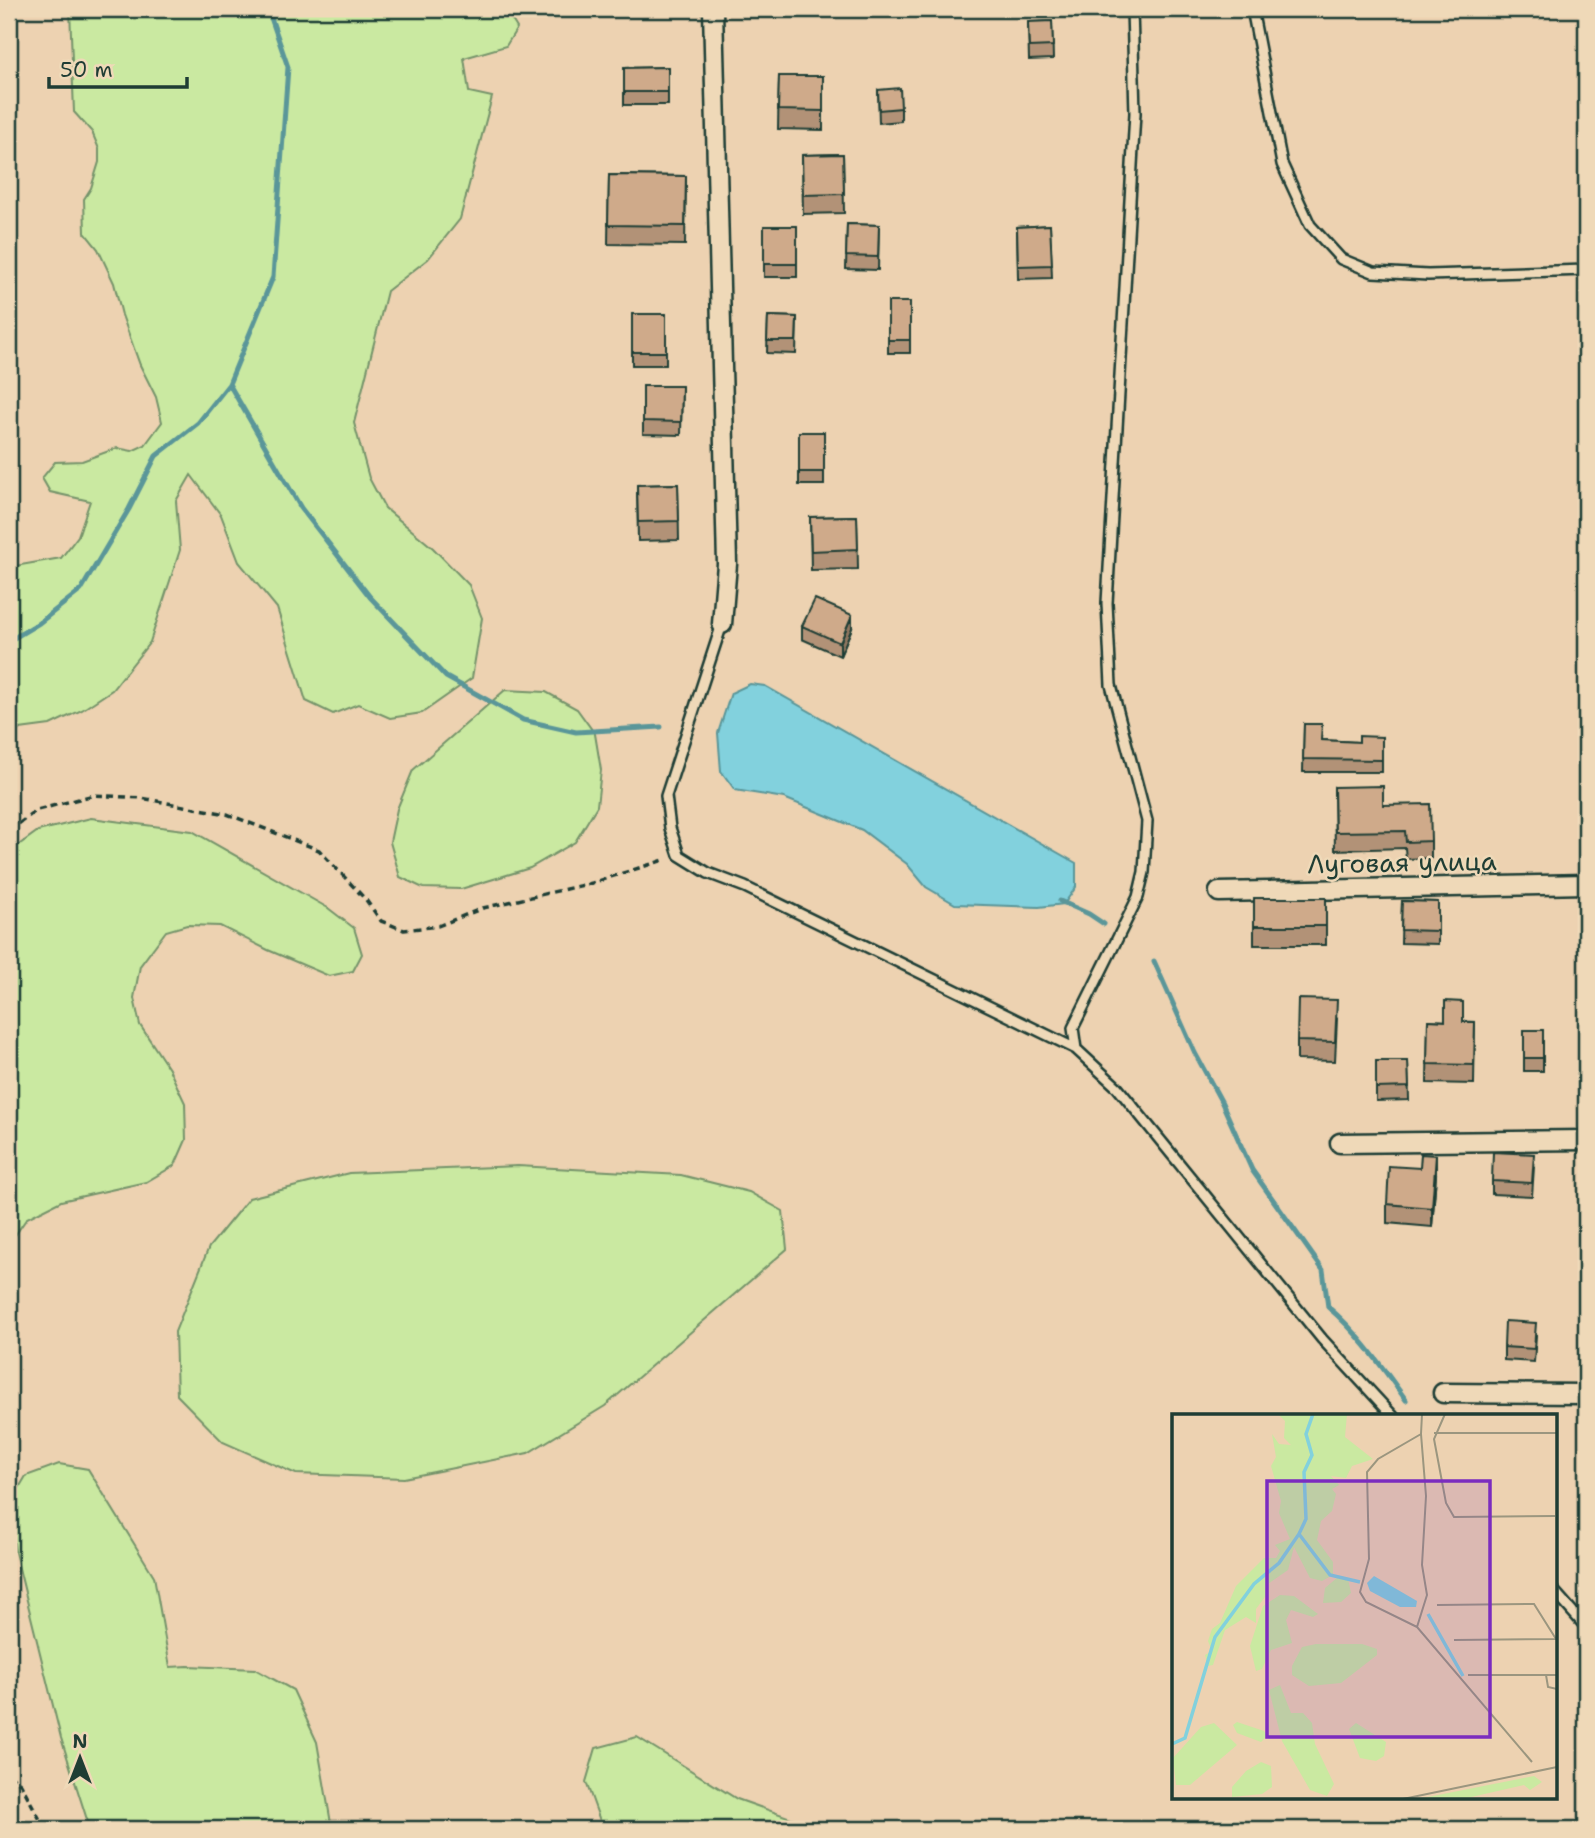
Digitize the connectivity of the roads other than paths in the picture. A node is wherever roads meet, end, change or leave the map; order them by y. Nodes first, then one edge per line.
1 (713, 9) edge
2 (1132, 9) edge
3 (1252, 9) edge
4 (1586, 270) edge
5 (722, 624) joint
6 (1586, 884) edge
7 (1219, 892) dead end
8 (1076, 1049) junction
9 (1586, 1140) edge
10 (1340, 1143) dead end
11 (1443, 1393) dead end
12 (1586, 1394) edge
13 (1391, 1414) edge
14 (1556, 1593) edge
15 (1586, 1627) edge

1 - 5 street
2 - 8 lane
3 - 4 lane
5 - 8 lane
6 - 7 street, Луговая улица
8 - 13 lane
9 - 10 street
11 - 12 street
14 - 15 lane

